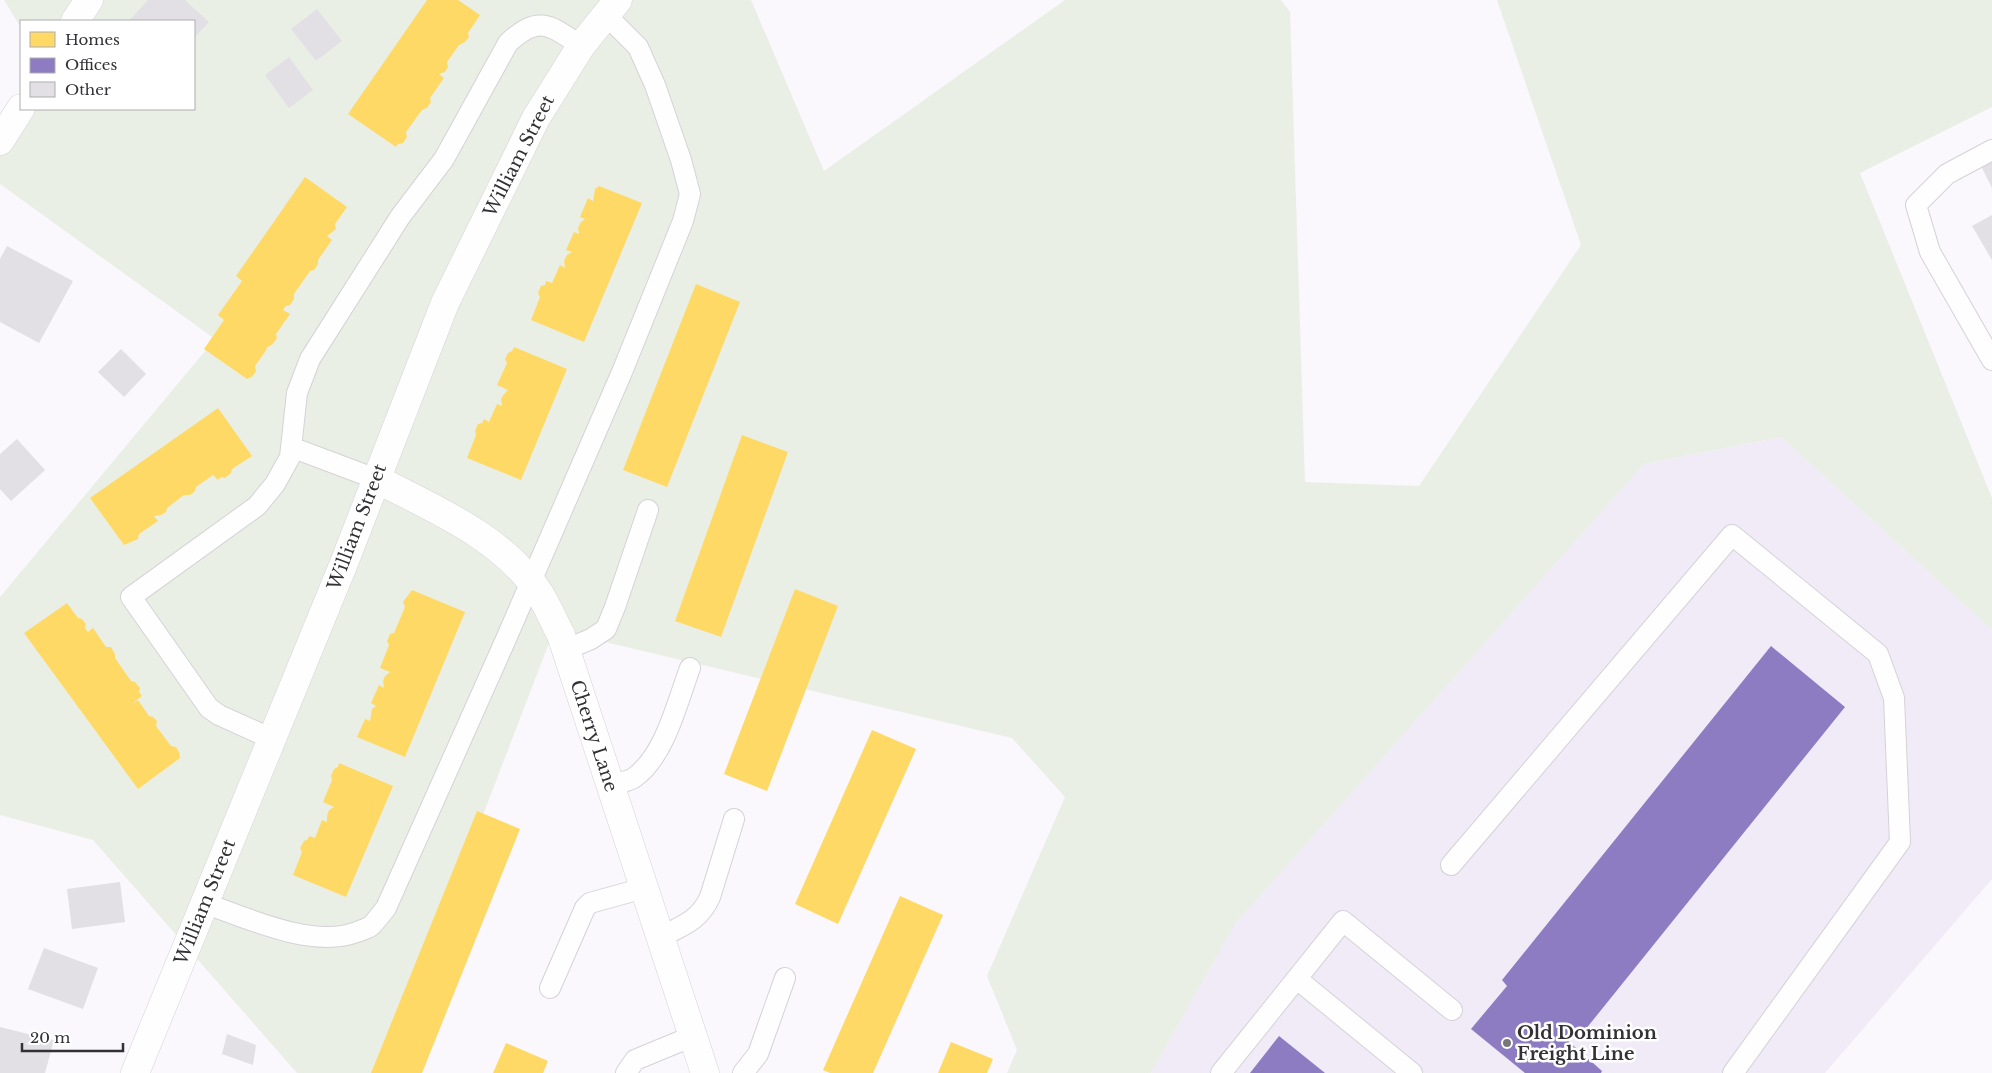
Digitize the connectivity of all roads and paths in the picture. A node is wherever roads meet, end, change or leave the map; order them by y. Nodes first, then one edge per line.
1 (89, 0) edge
2 (612, 7) edge
3 (76, 20) edge
4 (581, 46) junction
5 (20, 110) edge
6 (0, 141) edge
7 (1992, 150) edge
8 (1992, 360) edge
9 (292, 447) junction
10 (376, 479) junction
11 (648, 510) dead end
12 (530, 583) junction
13 (565, 650) junction
14 (690, 668) dead end
15 (272, 739) junction
16 (610, 784) junction
17 (734, 819) dead end
18 (1451, 865) dead end
19 (644, 888) junction
20 (204, 903) junction
21 (661, 937) junction
22 (785, 978) dead end
23 (1297, 979) junction
24 (550, 988) dead end
25 (1452, 1010) dead end
26 (693, 1036) junction
27 (135, 1073) edge
28 (626, 1073) edge
29 (705, 1073) edge
30 (743, 1073) edge
31 (1221, 1073) edge
32 (1412, 1073) edge
33 (1733, 1073) edge

1 - 3 street
2 - 4 street, William Street
2 - 12 lane
4 - 9 lane
4 - 10 street, William Street
5 - 6 street
7 - 8 lane
9 - 10 lane
9 - 15 lane
10 - 12 street, Cherry Lane
10 - 15 street, William Street
11 - 13 lane
12 - 13 street, Cherry Lane
12 - 20 lane
13 - 16 street, Cherry Lane
14 - 16 lane
15 - 20 street, William Street
16 - 19 street, Cherry Lane
17 - 21 lane
18 - 33 lane
19 - 21 street, Cherry Lane
19 - 24 lane
20 - 27 street, William Street
21 - 26 street, Cherry Lane
22 - 30 lane
23 - 25 lane
23 - 31 lane
23 - 32 lane
26 - 28 lane
26 - 29 street, Cherry Lane

